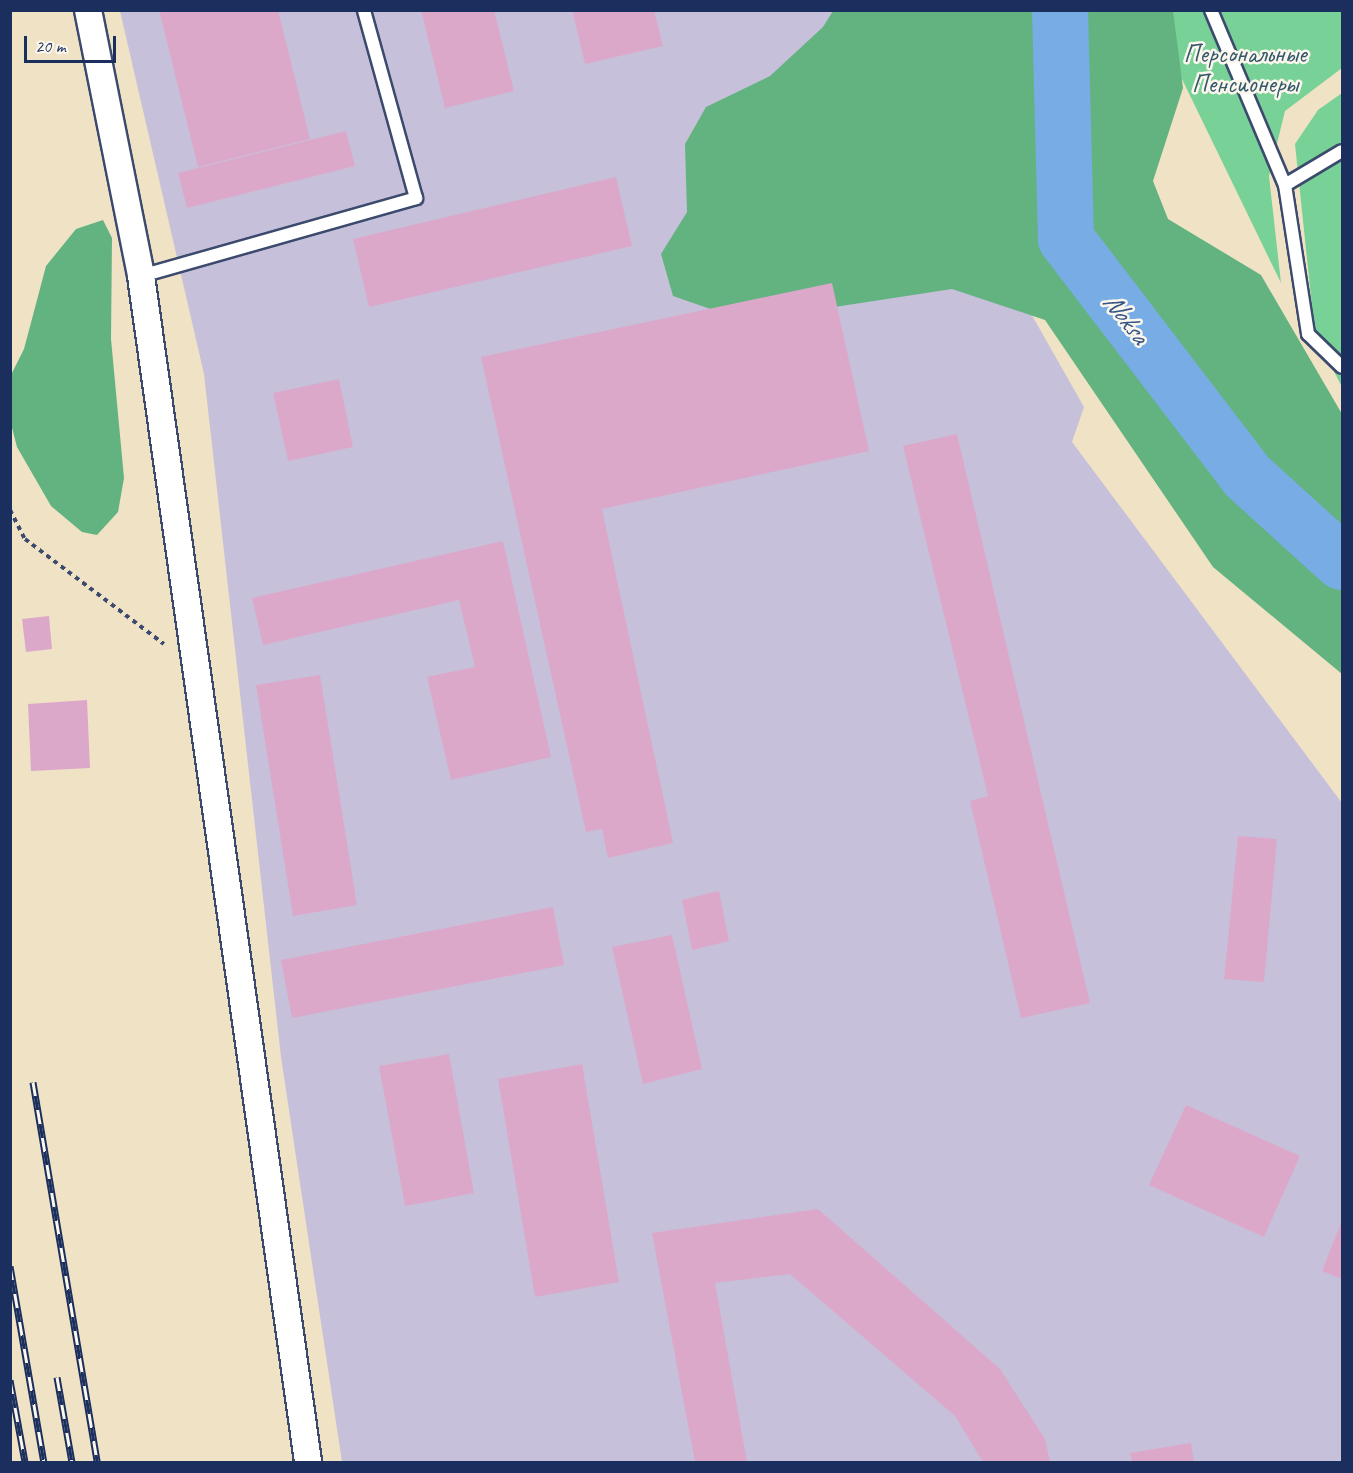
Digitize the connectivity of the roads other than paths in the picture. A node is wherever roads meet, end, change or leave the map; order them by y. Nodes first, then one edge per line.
1 (88, 10) edge
2 (364, 10) edge
3 (1211, 10) edge
4 (1342, 151) edge
5 (1285, 185) junction
6 (141, 276) junction
7 (1342, 367) edge
8 (308, 1462) edge

1 - 6 street
2 - 6 lane
3 - 5 lane
4 - 5 lane
5 - 7 lane
6 - 8 street

